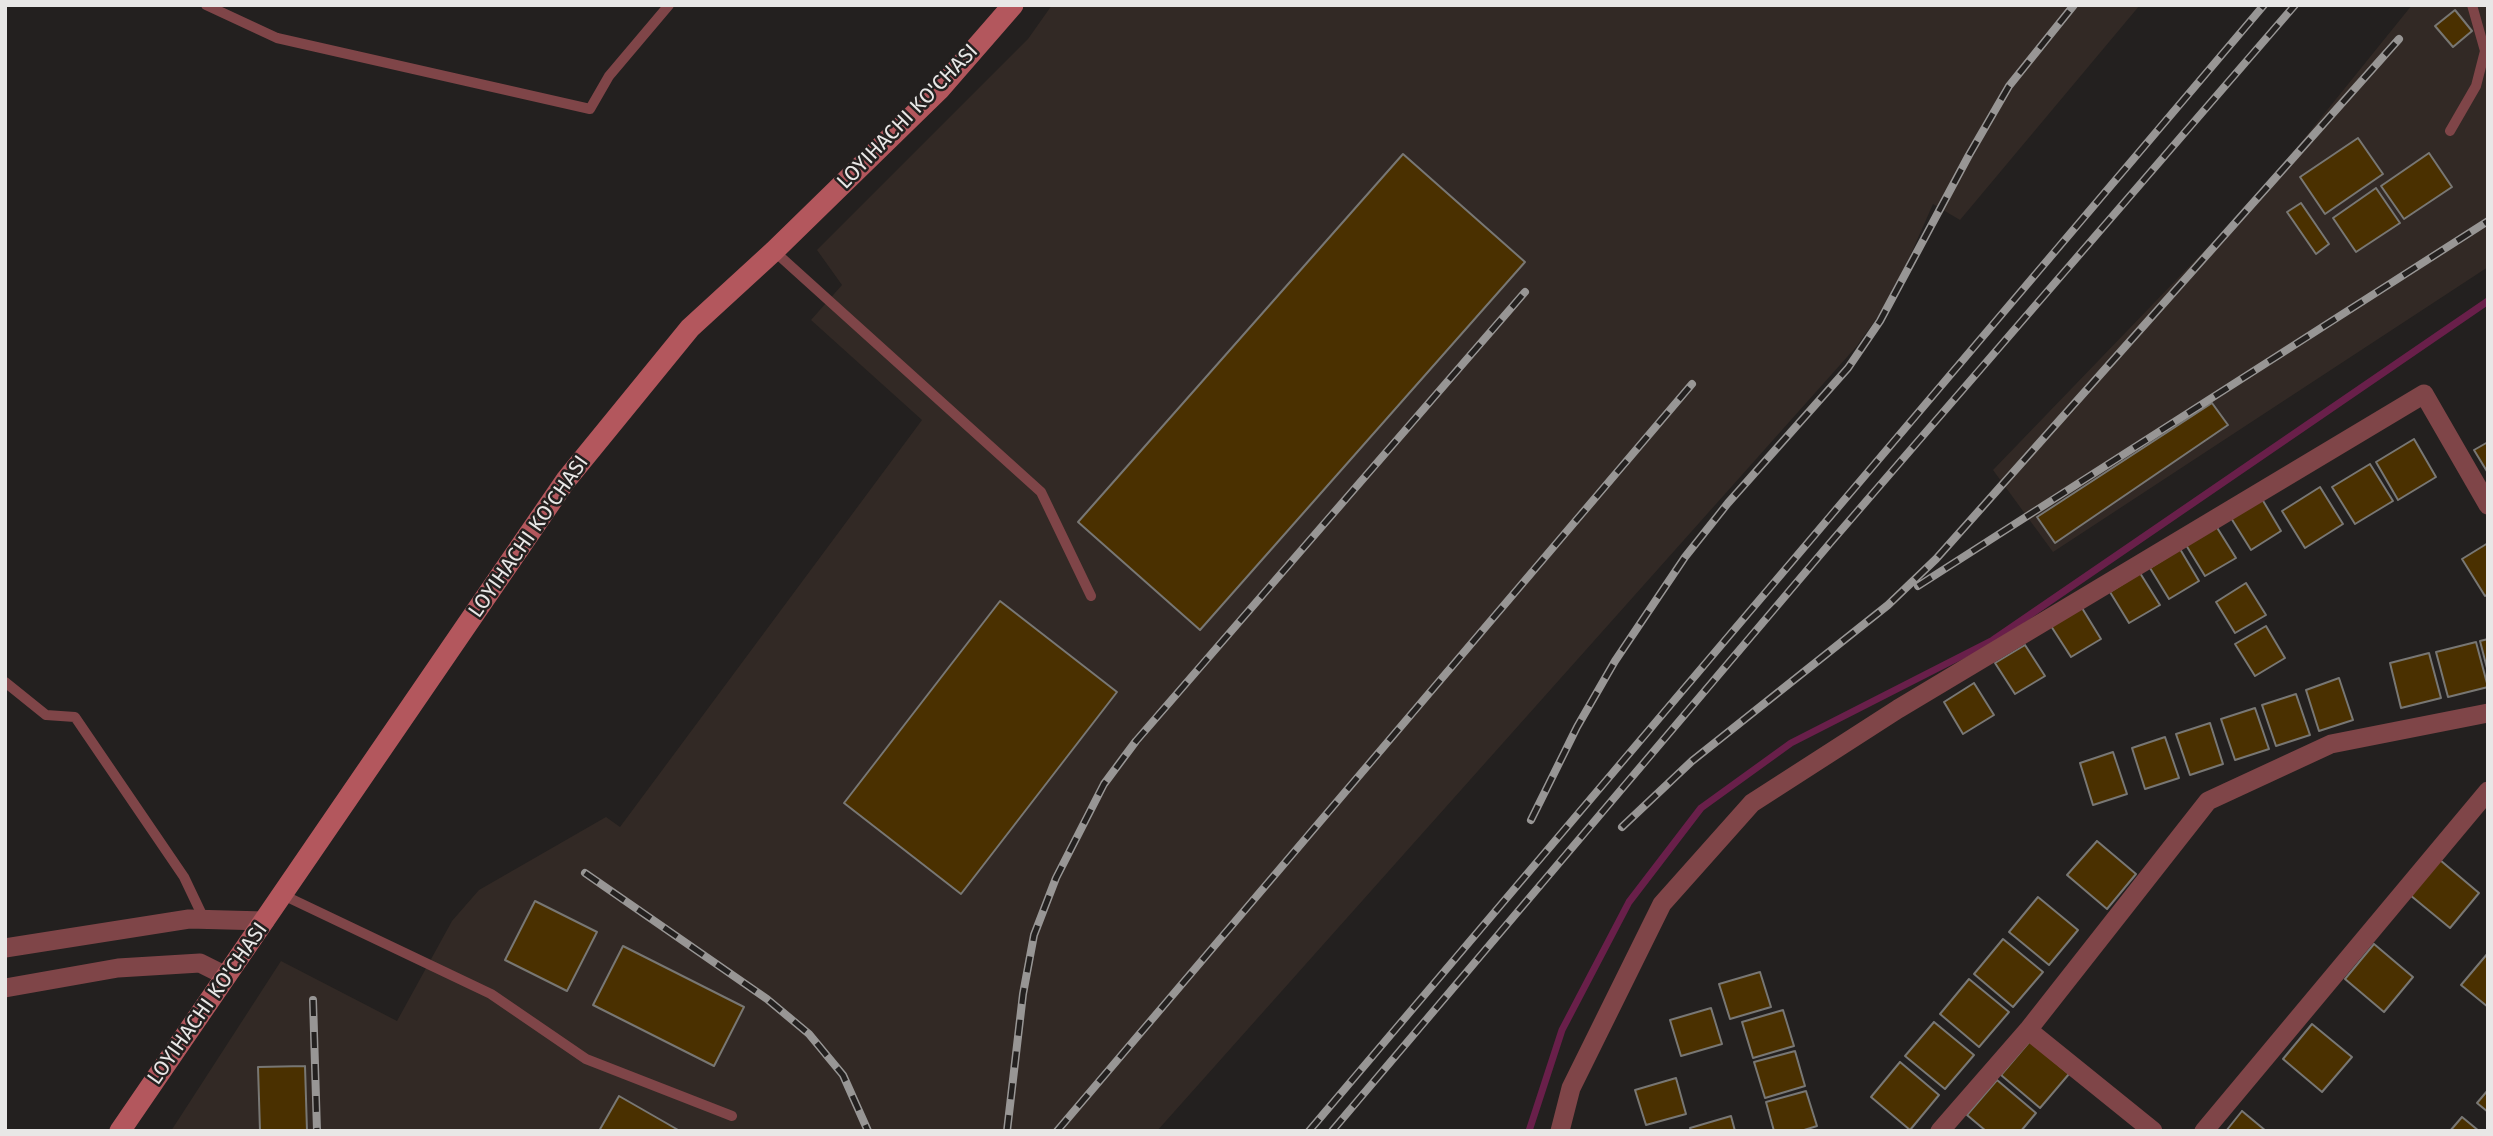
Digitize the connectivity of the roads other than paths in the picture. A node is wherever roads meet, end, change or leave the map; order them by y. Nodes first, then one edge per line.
1 (206, 5) edge
2 (669, 5) edge
3 (1013, 5) edge
4 (2472, 5) edge
5 (2450, 131) dead end
6 (774, 251) junction
7 (2488, 505) edge
8 (1091, 596) dead end
9 (5, 682) edge
10 (2488, 713) edge
11 (2488, 791) edge
12 (283, 895) junction
13 (205, 919) junction
14 (265, 921) junction
15 (5, 948) edge
16 (226, 975) junction
17 (5, 988) edge
18 (2028, 1030) junction
19 (732, 1116) dead end
20 (120, 1131) edge
21 (1560, 1131) edge
22 (1940, 1131) edge
23 (2153, 1131) edge
24 (2204, 1131) edge

1 - 2 lane
3 - 6 street, LOYIHACHI KO'CHASI
4 - 5 lane
6 - 8 lane
6 - 12 street, LOYIHACHI KO'CHASI
7 - 21 street
9 - 13 lane
10 - 18 street
11 - 24 street
12 - 14 street, LOYIHACHI KO'CHASI
12 - 19 lane
13 - 14 street
13 - 15 street
14 - 16 street, LOYIHACHI KO'CHASI
16 - 17 street
16 - 20 street, LOYIHACHI KO'CHASI
18 - 22 street
18 - 23 street

